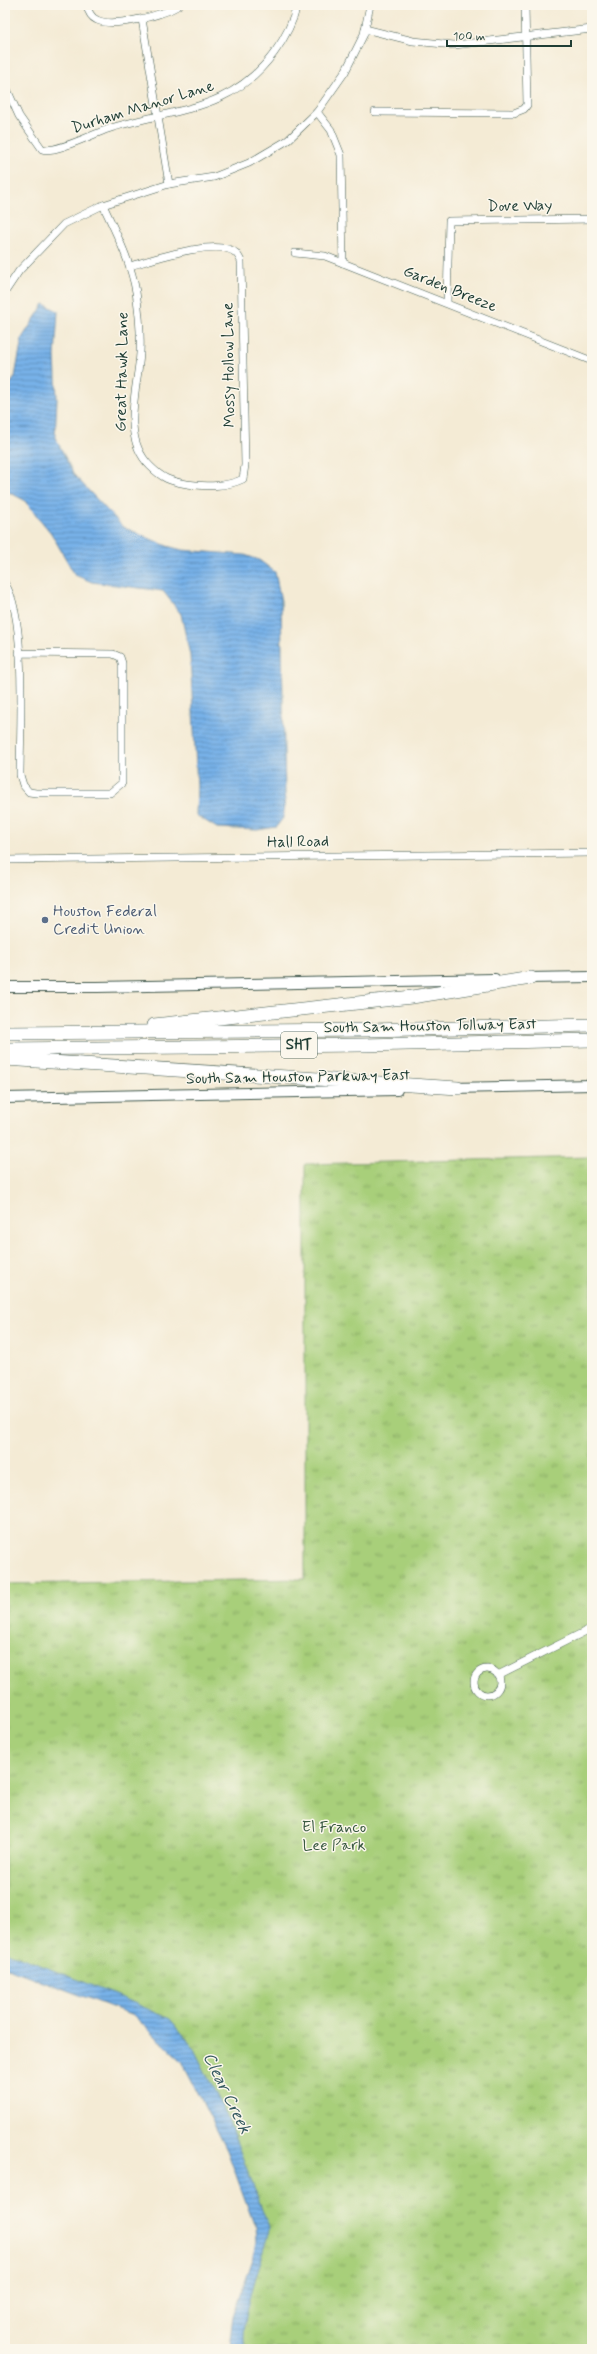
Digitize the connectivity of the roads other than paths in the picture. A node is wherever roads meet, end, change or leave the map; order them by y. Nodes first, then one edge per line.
1 (87, 5) edge
2 (179, 5) edge
3 (298, 5) edge
4 (370, 5) edge
5 (525, 5) edge
6 (142, 19) junction
7 (365, 29) junction
8 (592, 29) edge
9 (525, 35) junction
10 (5, 85) edge
11 (317, 112) junction
12 (375, 112) dead end
13 (158, 116) junction
14 (169, 184) junction
15 (103, 205) junction
16 (592, 219) edge
17 (295, 253) dead end
18 (343, 263) junction
19 (130, 266) junction
20 (5, 292) edge
21 (447, 303) junction
22 (592, 361) edge
23 (243, 479) joint
24 (5, 584) edge
25 (19, 653) junction
26 (592, 853) edge
27 (5, 860) edge
28 (592, 977) edge
29 (531, 978) junction
30 (5, 987) edge
31 (592, 1025) edge
32 (5, 1033) edge
33 (91, 1033) junction
34 (592, 1040) edge
35 (5, 1049) edge
36 (5, 1059) edge
37 (592, 1085) edge
38 (458, 1088) junction
39 (5, 1098) edge
40 (592, 1628) edge
41 (498, 1675) dead end

1 - 6 street
2 - 6 street
3 - 13 street, Durham Manor Lane
4 - 7 street
5 - 9 street
6 - 13 street
7 - 9 street
7 - 11 street
8 - 9 street
9 - 12 street
10 - 13 street, Durham Manor Lane
11 - 14 street
11 - 18 street
13 - 14 street
14 - 15 street
15 - 19 street, Great Hawk Lane
15 - 20 street
16 - 21 street, Dove Way
17 - 18 street, Garden Breeze
18 - 21 street, Garden Breeze
19 - 23 street, Great Hawk Lane
19 - 23 street, Mossy Hollow Lane
21 - 22 street, Garden Breeze
24 - 25 street
25 - 25 street
26 - 27 street, Hall Road
28 - 29 main road
29 - 30 main road
29 - 33 highway
31 - 33 highway, South Sam Houston Tollway East / SHT
32 - 33 highway, South Sam Houston Tollway East / SHT
34 - 35 highway, South Sam Houston Tollway East / SHT
36 - 38 highway
37 - 38 main road, South Sam Houston Parkway East
38 - 39 main road, South Sam Houston Parkway East
40 - 41 street

